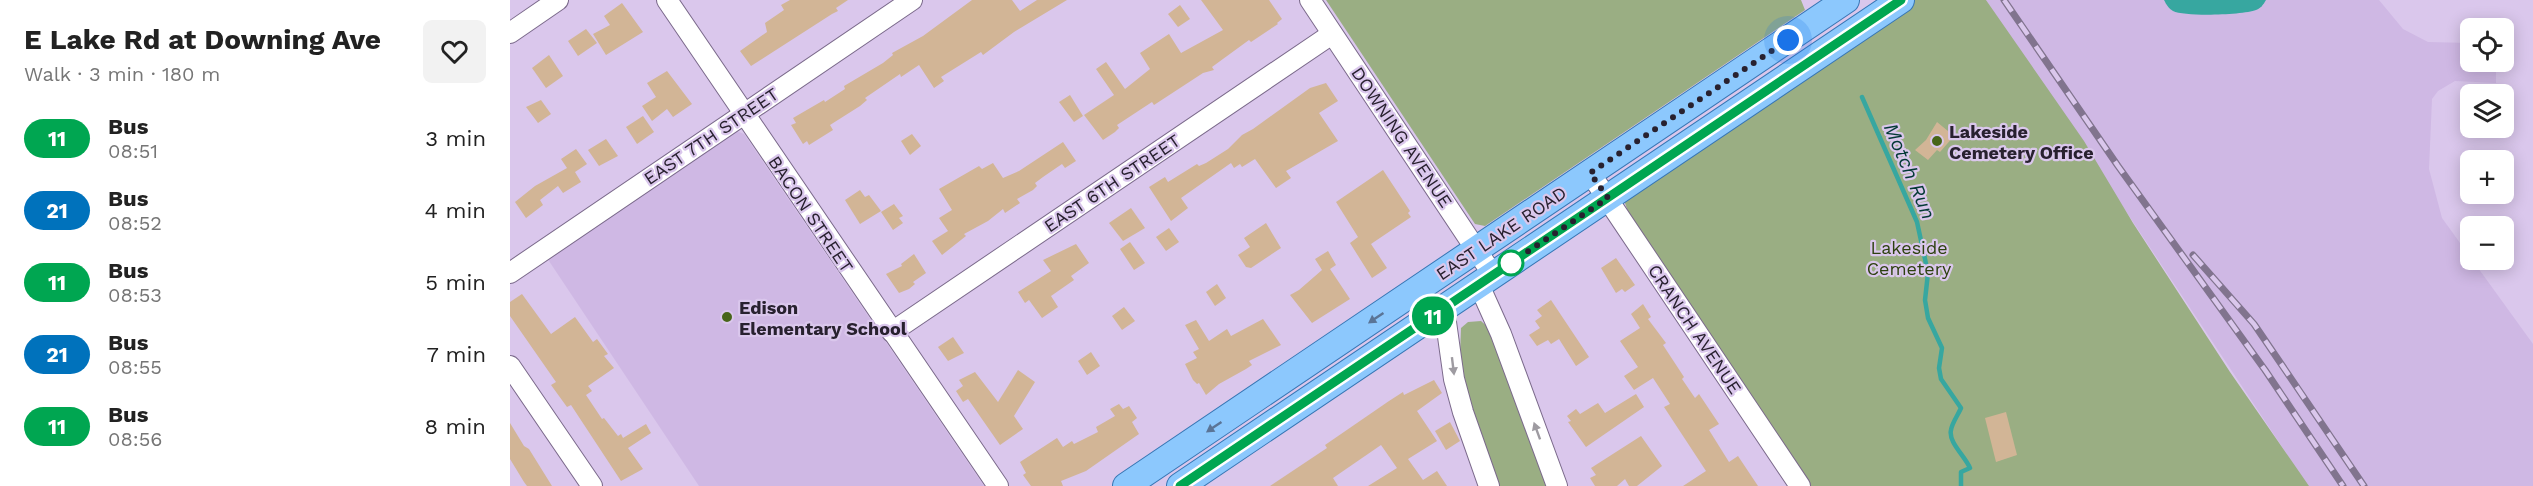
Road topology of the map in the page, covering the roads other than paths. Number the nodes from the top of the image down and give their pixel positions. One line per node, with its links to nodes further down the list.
1 (558, 0): 7 (street)
2 (667, 0): 9 (street, BACON STREET)
3 (912, 0): 9 (street, EAST 7TH STREET)
4 (1310, 0): 8 (street, DOWNING AVENUE)
5 (1846, 0): 10 (main road, EAST LAKE ROAD)
6 (1901, 0): 11 (main road, EAST LAKE ROAD)
7 (510, 33)
8 (1332, 33): 12 (street, DOWNING AVENUE); 16 (street, EAST 6TH STREET)
9 (744, 114): 13 (street, EAST 7TH STREET); 16 (street, BACON STREET)
10 (1590, 173): 11 (street, CRANCH AVENUE); 12 (main road, EAST LAKE ROAD)
11 (1608, 198): 14 (main road, EAST LAKE ROAD); 24 (street, CRANCH AVENUE)
12 (1477, 250): 14 (street, DOWNING AVENUE); 18 (main road, EAST LAKE ROAD, one-way to 18)
13 (510, 273)
14 (1486, 280): 15 (main road, EAST LAKE ROAD); 23 (street, DOWNING AVENUE, one-way to 14)
15 (1444, 308): 21 (main road, EAST LAKE ROAD); 22 (street, one-way to 22)
16 (892, 332): 20 (street, BACON STREET)
17 (510, 366): 19 (street)
18 (1139, 483)
19 (592, 486)
20 (998, 486)
21 (1180, 486)
22 (1489, 486)
23 (1557, 486)
24 (1800, 486)

